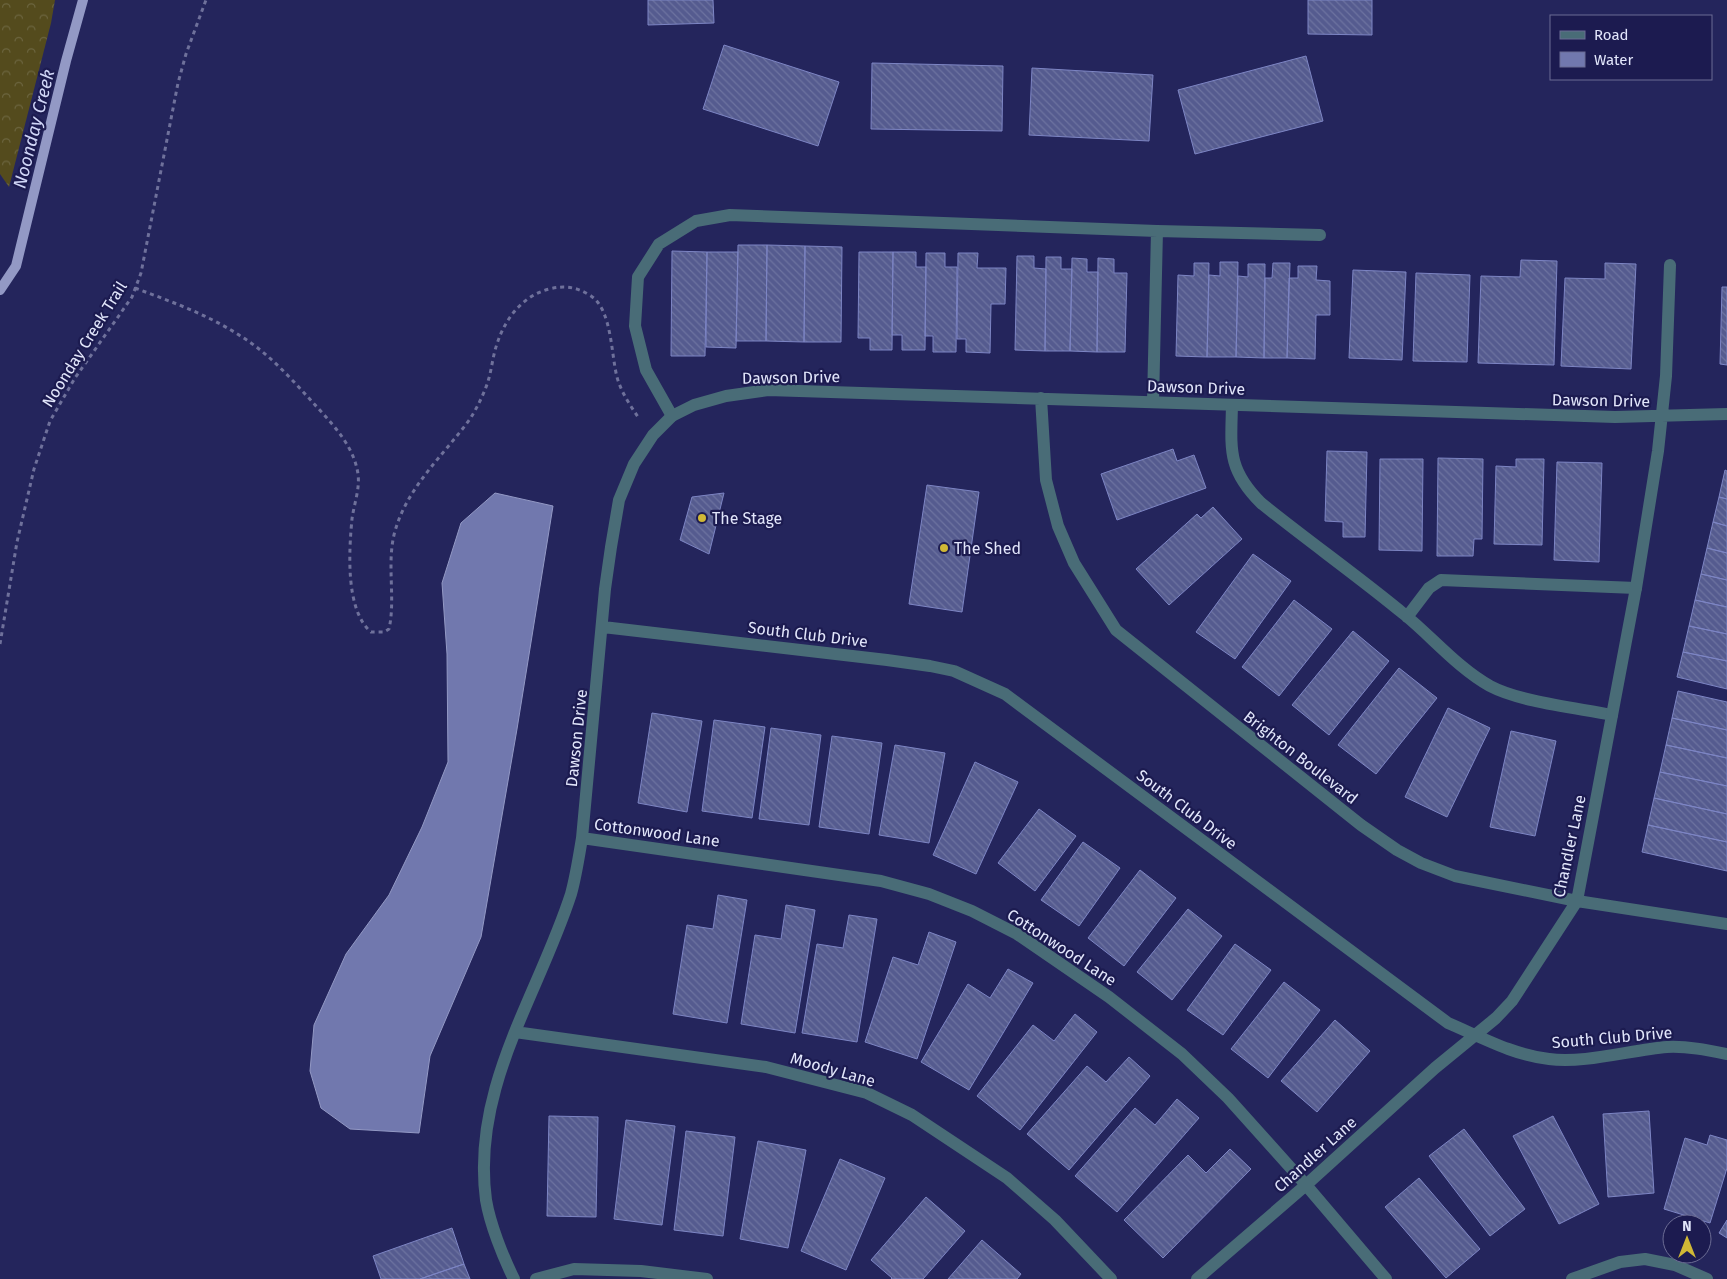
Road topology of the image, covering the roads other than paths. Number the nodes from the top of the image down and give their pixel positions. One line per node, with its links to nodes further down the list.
1 (1157, 231): 2 (street); 5 (street); 8 (street)
2 (1320, 234)
3 (1670, 265): 9 (street, Chandler Lane)
4 (1041, 398): 5 (street, Dawson Drive); 8 (street, Dawson Drive); 15 (street, Brighton Boulevard)
5 (1152, 402): 6 (street, Dawson Drive)
6 (1232, 404): 9 (street, Dawson Drive); 11 (street)
7 (1727, 414): 9 (street, Dawson Drive)
8 (672, 416): 12 (street, Dawson Drive)
9 (1661, 417): 10 (street, Chandler Lane)
10 (1636, 588): 11 (street); 13 (street, Chandler Lane)
11 (1407, 617): 13 (street)
12 (603, 627): 14 (street, Dawson Drive); 18 (street, South Club Drive)
13 (1612, 715): 15 (street, Chandler Lane)
14 (582, 838): 17 (street, Dawson Drive); 20 (street, Cottonwood Lane)
15 (1577, 902): 16 (street, Brighton Boulevard); 18 (street, Chandler Lane)
16 (1727, 924)
17 (515, 1032): 21 (street, Dawson Drive); 24 (street, Moody Lane)
18 (1476, 1035): 19 (street, South Club Drive); 20 (street, Chandler Lane)
19 (1727, 1054)
20 (1306, 1185): 25 (street, Chandler Lane); 26 (street, Cottonwood Lane)
21 (514, 1279)
22 (536, 1279): 23 (street)
23 (707, 1279)
24 (1111, 1279)
25 (1197, 1279)
26 (1386, 1279)
27 (1572, 1279): 28 (street)
28 (1707, 1279)

